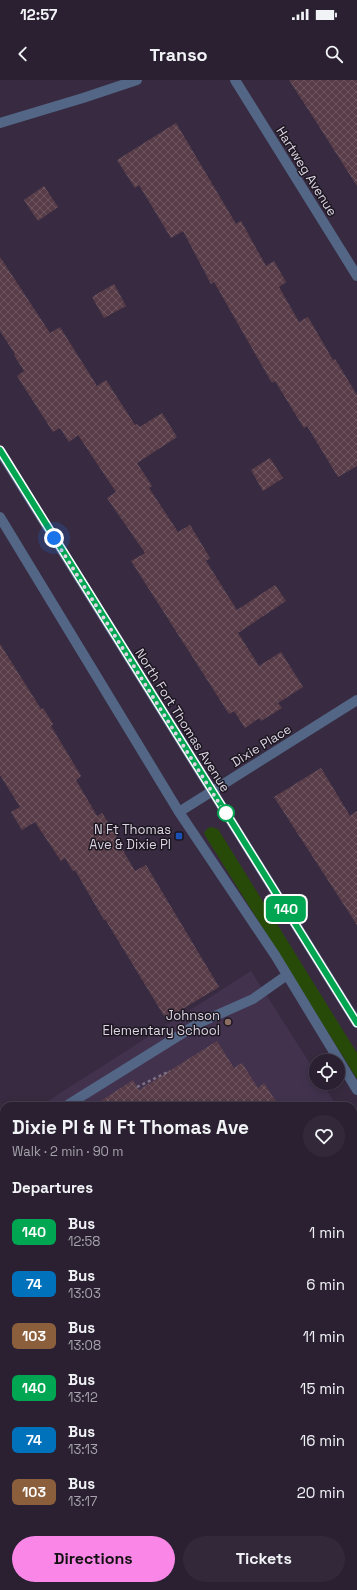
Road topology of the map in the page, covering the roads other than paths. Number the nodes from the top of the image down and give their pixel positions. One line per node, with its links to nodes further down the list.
1 (137, 80): 3 (street)
2 (235, 80): 4 (street, Hartweg Avenue)
3 (0, 123)
4 (357, 276)
5 (0, 450): 8 (street, North Fort Thomas Avenue)
6 (0, 517): 9 (street)
7 (357, 700): 8 (street, Dixie Place)
8 (212, 791): 9 (street, Dixie Place); 11 (street, North Fort Thomas Avenue)
9 (179, 812): 10 (street)
10 (287, 975): 12 (street); 13 (street)
11 (357, 1023)
12 (357, 1090)
13 (72, 1102)

